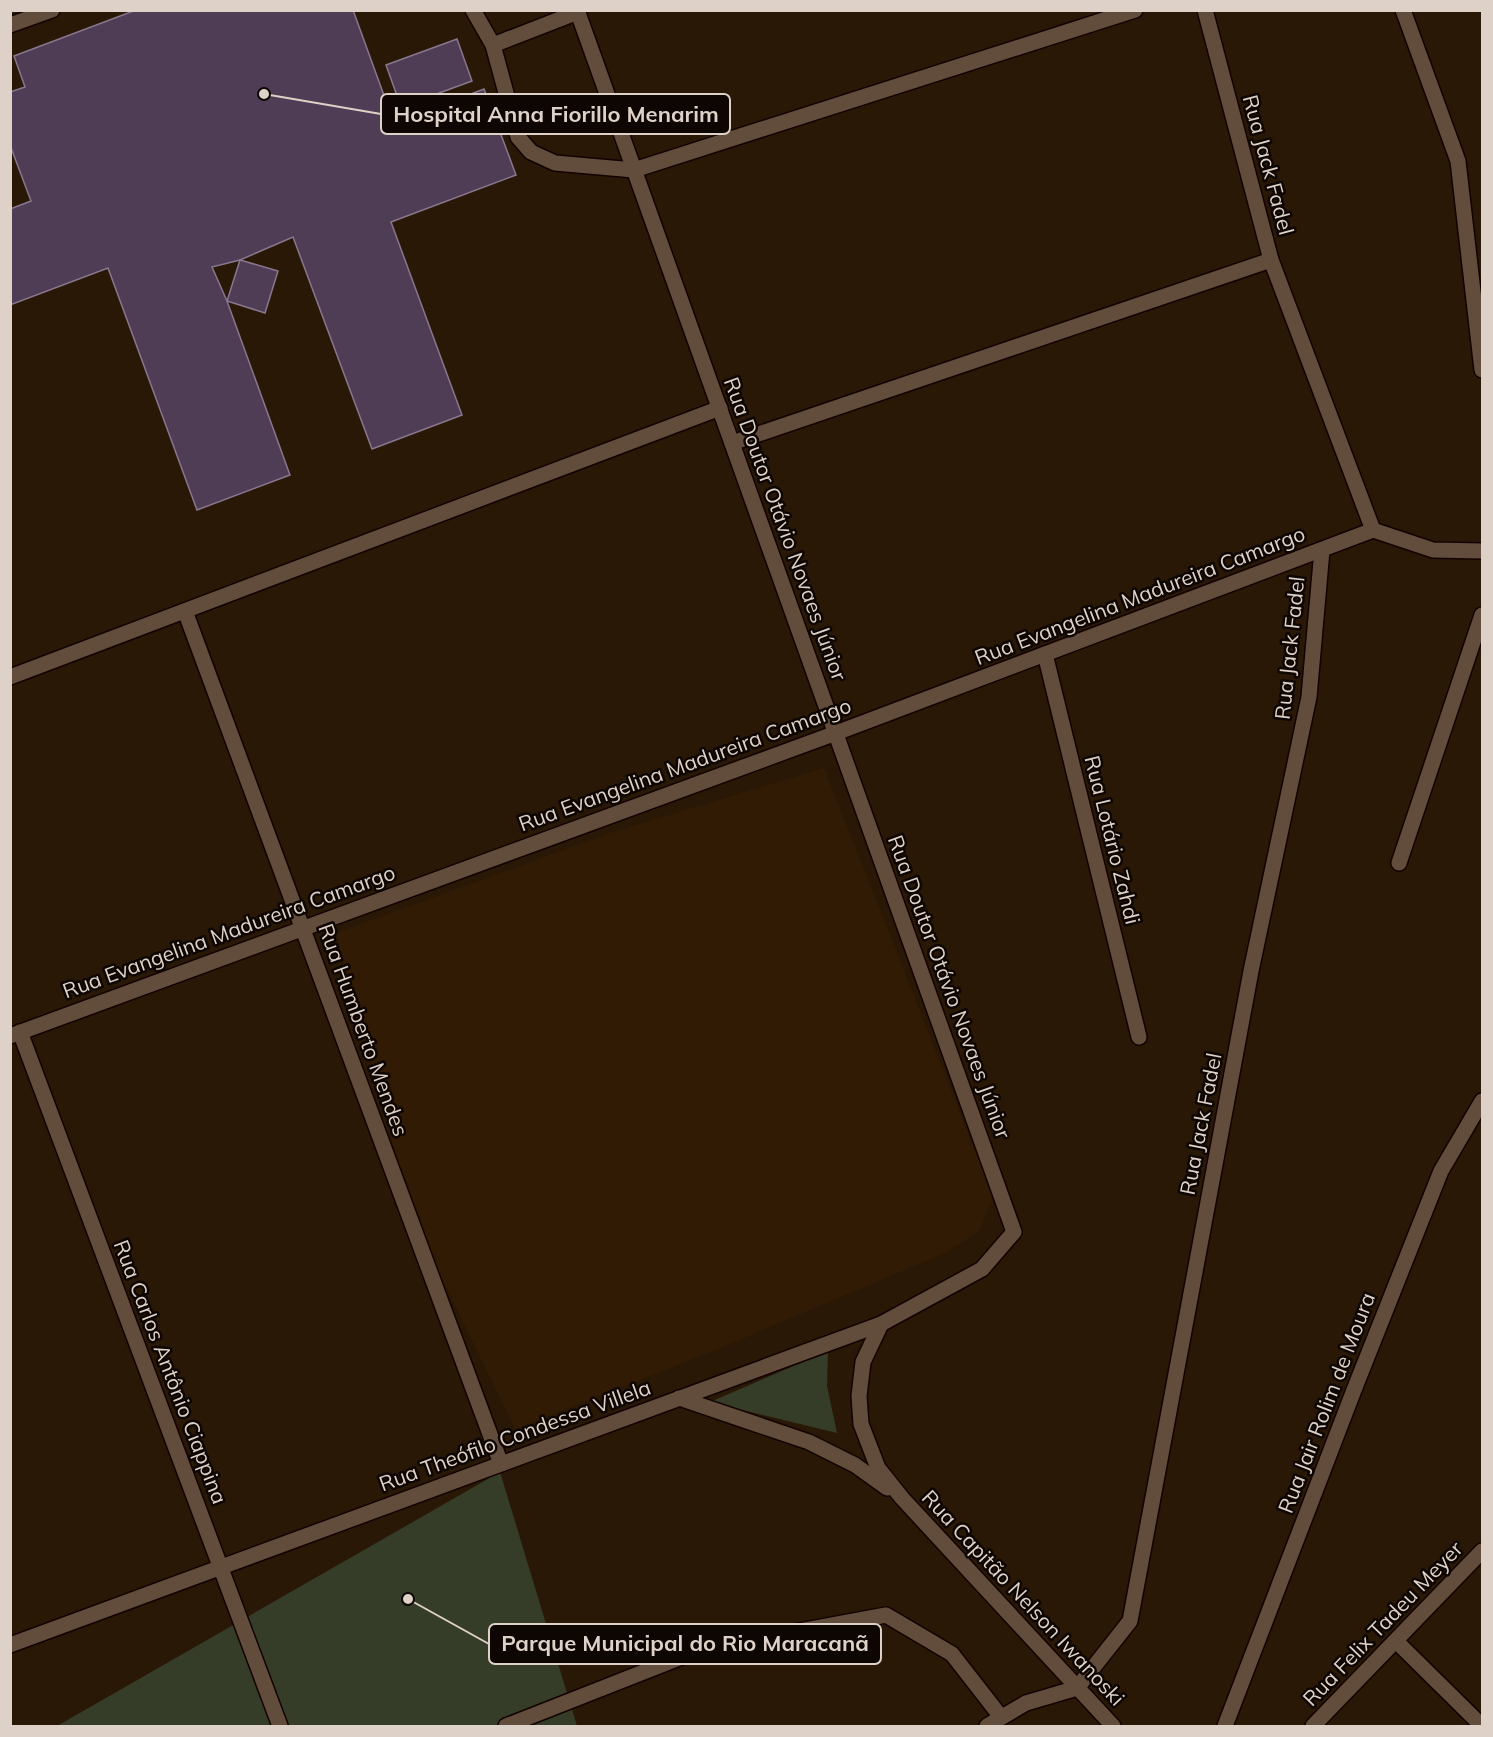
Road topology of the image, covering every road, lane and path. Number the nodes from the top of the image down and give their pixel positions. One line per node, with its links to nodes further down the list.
1 (52, 10): 7 (street)
2 (473, 10): 8 (street)
3 (1135, 10): 9 (street)
4 (1205, 10): 10 (street, Rua Jack Fadel)
5 (1403, 10): 11 (street)
6 (578, 11): 8 (street); 9 (street, Rua Doutor Otávio Novaes Júnior)
7 (10, 25)
8 (493, 45): 9 (street)
9 (634, 170): 12 (street, Rua Doutor Otávio Novaes Júnior)
10 (1271, 260): 13 (street); 14 (street, Rua Jack Fadel)
11 (1482, 370)
12 (720, 408): 13 (street, Rua Doutor Otávio Novaes Júnior); 17 (street)
13 (732, 443): 21 (street, Rua Doutor Otávio Novaes Júnior)
14 (1373, 530): 15 (street, Rua Evangelina Madureira Camargo); 16 (street)
15 (1322, 550): 19 (street, Rua Evangelina Madureira Camargo); 36 (street, Rua Jack Fadel)
16 (1482, 551)
17 (185, 611): 20 (street); 23 (street, Rua Humberto Mendes)
18 (1482, 615): 22 (street)
19 (1045, 654): 21 (street, Rua Evangelina Madureira Camargo); 25 (street, Rua Lotário Zahdi)
20 (10, 677)
21 (836, 733): 23 (street, Rua Evangelina Madureira Camargo); 27 (street, Rua Doutor Otávio Novaes Júnior)
22 (1398, 863)
23 (302, 927): 24 (street, Rua Evangelina Madureira Camargo); 30 (street, Rua Humberto Mendes)
24 (15, 1034): 33 (street, Rua Carlos Antônio Ciappina)
25 (1139, 1037)
26 (1482, 1101): 42 (street, Rua Jair Rolim de Moura)
27 (1014, 1232): 28 (street, Rua Theófilo Condessa Villela)
28 (880, 1323): 29 (street, Rua Theófilo Condessa Villela); 31 (street, Rua Capitão Nelson Iwanoski)
29 (679, 1398): 30 (street, Rua Theófilo Condessa Villela); 31 (street, Rua Capitão Nelson Iwanoski)
30 (501, 1464): 33 (street, Rua Theófilo Condessa Villela)
31 (902, 1498): 36 (street, Rua Capitão Nelson Iwanoski)
32 (1482, 1551): 34 (street, Rua Felix Tadeu Meyer)
33 (220, 1567): 35 (street, Rua Theófilo Condessa Villela); 38 (street, Rua Carlos Antônio Ciappina)
34 (1396, 1641): 43 (street, Rua Felix Tadeu Meyer); 44 (street)
35 (10, 1645)
36 (1077, 1688): 37 (street); 41 (street, Rua Capitão Nelson Iwanoski)
37 (1001, 1717): 39 (street); 40 (street)
38 (280, 1726)
39 (506, 1726)
40 (987, 1726)
41 (1113, 1726)
42 (1225, 1726)
43 (1313, 1726)
44 (1482, 1726)

